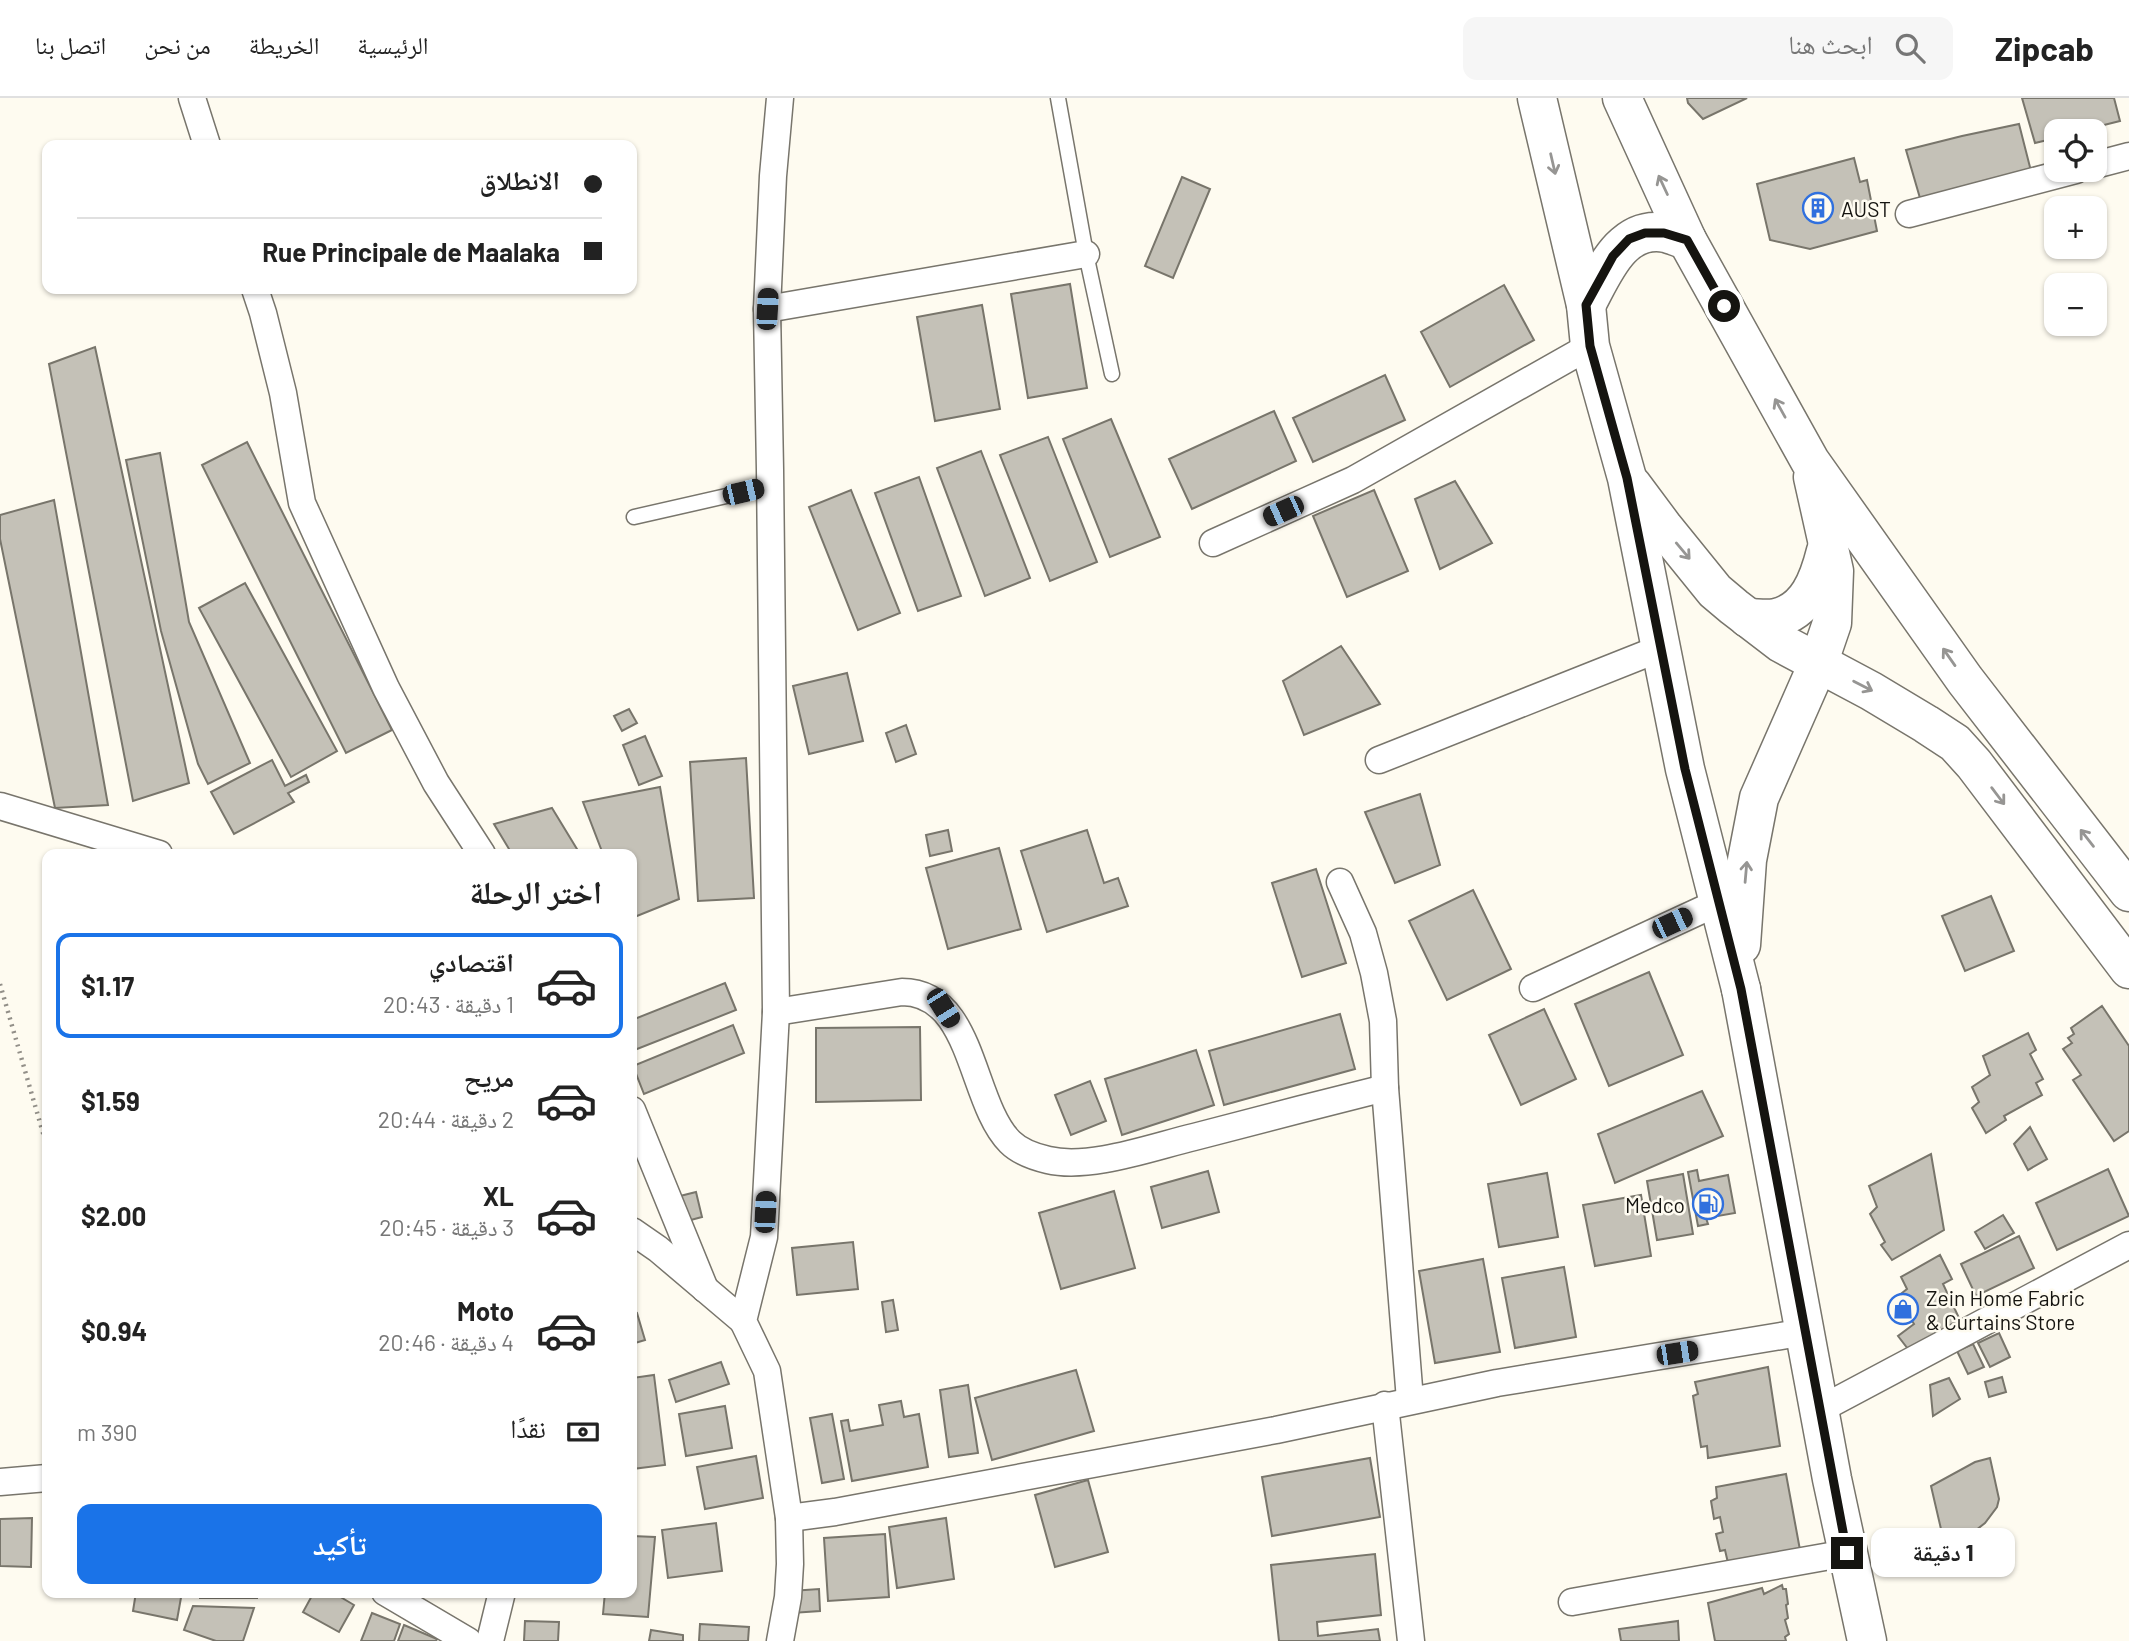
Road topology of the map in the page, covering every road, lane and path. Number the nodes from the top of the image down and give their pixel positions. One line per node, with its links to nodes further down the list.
1 (192, 98): 6 (street)
2 (780, 98): 15 (street)
3 (1058, 98): 12 (lane)
4 (1537, 98): 14 (main road, one-way to 14)
5 (1622, 98): 11 (main road, one-way to 5)
6 (205, 140)
7 (2129, 156): 8 (street)
8 (2107, 162)
9 (2044, 178): 10 (street)
10 (1909, 214)
11 (1687, 240): 14 (main road); 18 (main road, one-way to 11)
12 (1086, 254): 15 (street); 17 (lane)
13 (257, 294): 30 (street)
14 (1586, 305): 16 (main road)
15 (767, 309): 20 (street)
16 (1590, 346): 19 (main road); 22 (street)
17 (1112, 374)
18 (1810, 461): 23 (main road); 32 (main road, one-way to 18)
19 (1627, 478): 24 (main road, one-way to 24); 25 (main road)
20 (770, 486): 21 (lane); 38 (street)
21 (634, 517)
22 (1213, 543)
23 (1828, 543): 24 (main road); 26 (main road)
24 (1748, 618): 26 (main road)
25 (1661, 648): 27 (street); 33 (main road)
26 (1818, 664): 34 (main road, one-way to 34); 37 (main road, one-way to 26)
27 (1379, 760)
28 (0, 806): 29 (street)
29 (142, 849)
30 (479, 849)
31 (1340, 882): 39 (street)
32 (2129, 892)
33 (1719, 902): 36 (street); 37 (main road)
34 (2129, 970)
35 (0, 984): 41 (path)
36 (1533, 988)
37 (1741, 989): 46 (main road)
38 (776, 1012): 39 (street); 45 (street)
39 (1385, 1088): 47 (street)
40 (637, 1122): 44 (street)
41 (42, 1130)
42 (637, 1234): 44 (street)
43 (2129, 1245): 48 (street)
44 (705, 1289): 45 (street)
45 (743, 1321): 51 (street)
46 (1805, 1332): 47 (street); 48 (main road)
47 (1397, 1403): 51 (street); 59 (street)
48 (1819, 1410): 52 (main road)
49 (42, 1478): 50 (street)
50 (0, 1482)
51 (789, 1518): 58 (street)
52 (1847, 1553): 55 (street); 60 (main road)
53 (395, 1598): 56 (street)
54 (500, 1598): 57 (street)
55 (1573, 1602)
56 (468, 1641)
57 (489, 1641)
58 (780, 1641)
59 (1411, 1641)
60 (1867, 1641)

